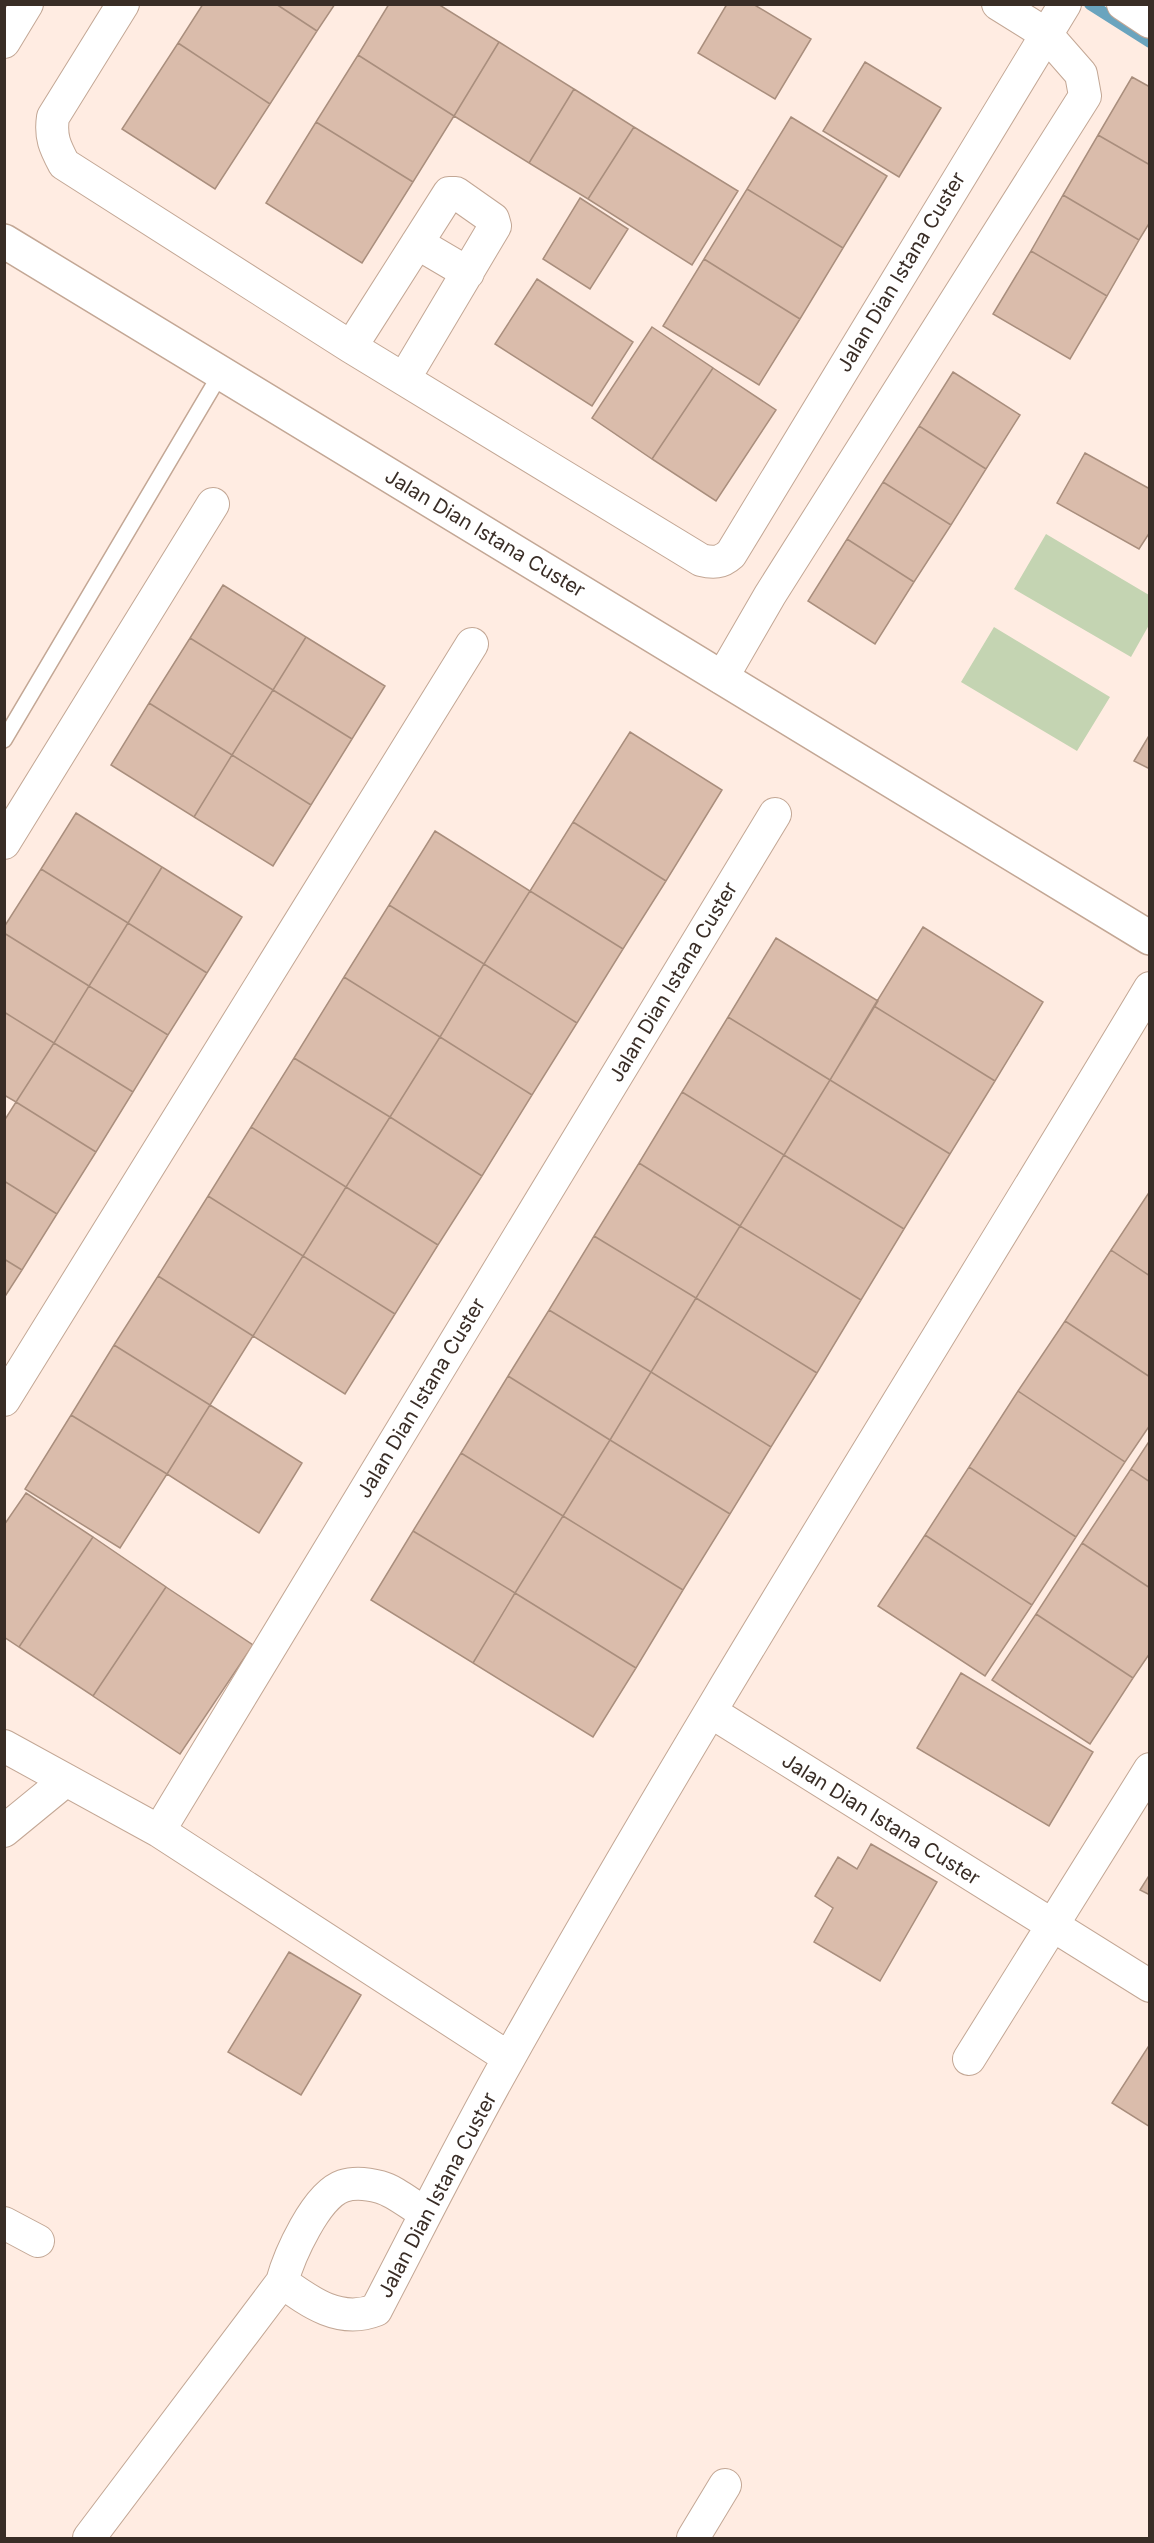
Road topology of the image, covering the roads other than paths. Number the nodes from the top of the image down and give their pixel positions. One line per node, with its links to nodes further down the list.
1 (27, 4): 7 (street)
2 (123, 4): 11 (street, Jalan Dian Istana Custer)
3 (998, 4): 6 (street)
4 (1123, 4): 5 (street)
5 (1149, 21)
6 (1053, 22): 13 (street, Jalan Dian Istana Custer); 16 (street)
7 (4, 42)
8 (4, 242): 12 (street, Jalan Dian Istana Custer)
9 (417, 243): 10 (street); 10 (street); 11 (street)
10 (468, 273): 13 (street)
11 (351, 347): 13 (street, Jalan Dian Istana Custer)
12 (221, 373): 16 (street, Jalan Dian Istana Custer); 17 (lane)
13 (404, 379)
14 (213, 504): 19 (street)
15 (472, 644): 22 (street)
16 (722, 678): 20 (street, Jalan Dian Istana Custer)
17 (4, 740)
18 (775, 814): 28 (street, Jalan Dian Istana Custer)
19 (4, 843)
20 (1149, 938)
21 (1149, 988): 23 (street, Jalan Dian Istana Custer)
22 (4, 1400)
23 (711, 1712): 29 (street, Jalan Dian Istana Custer); 31 (street, Jalan Dian Istana Custer)
24 (4, 1746): 26 (street)
25 (1149, 1769): 29 (street)
26 (65, 1781): 27 (street); 28 (street)
27 (4, 1831)
28 (159, 1832): 31 (street)
29 (1051, 1926): 30 (street, Jalan Dian Istana Custer); 32 (street)
30 (1149, 1986)
31 (509, 2058): 33 (street, Jalan Dian Istana Custer)
32 (969, 2059)
33 (425, 2214): 36 (street); 36 (street, Jalan Dian Istana Custer)
34 (4, 2223): 35 (street)
35 (38, 2241)
36 (282, 2282): 38 (street)
37 (725, 2485): 39 (street)
38 (89, 2538)
39 (693, 2538)

